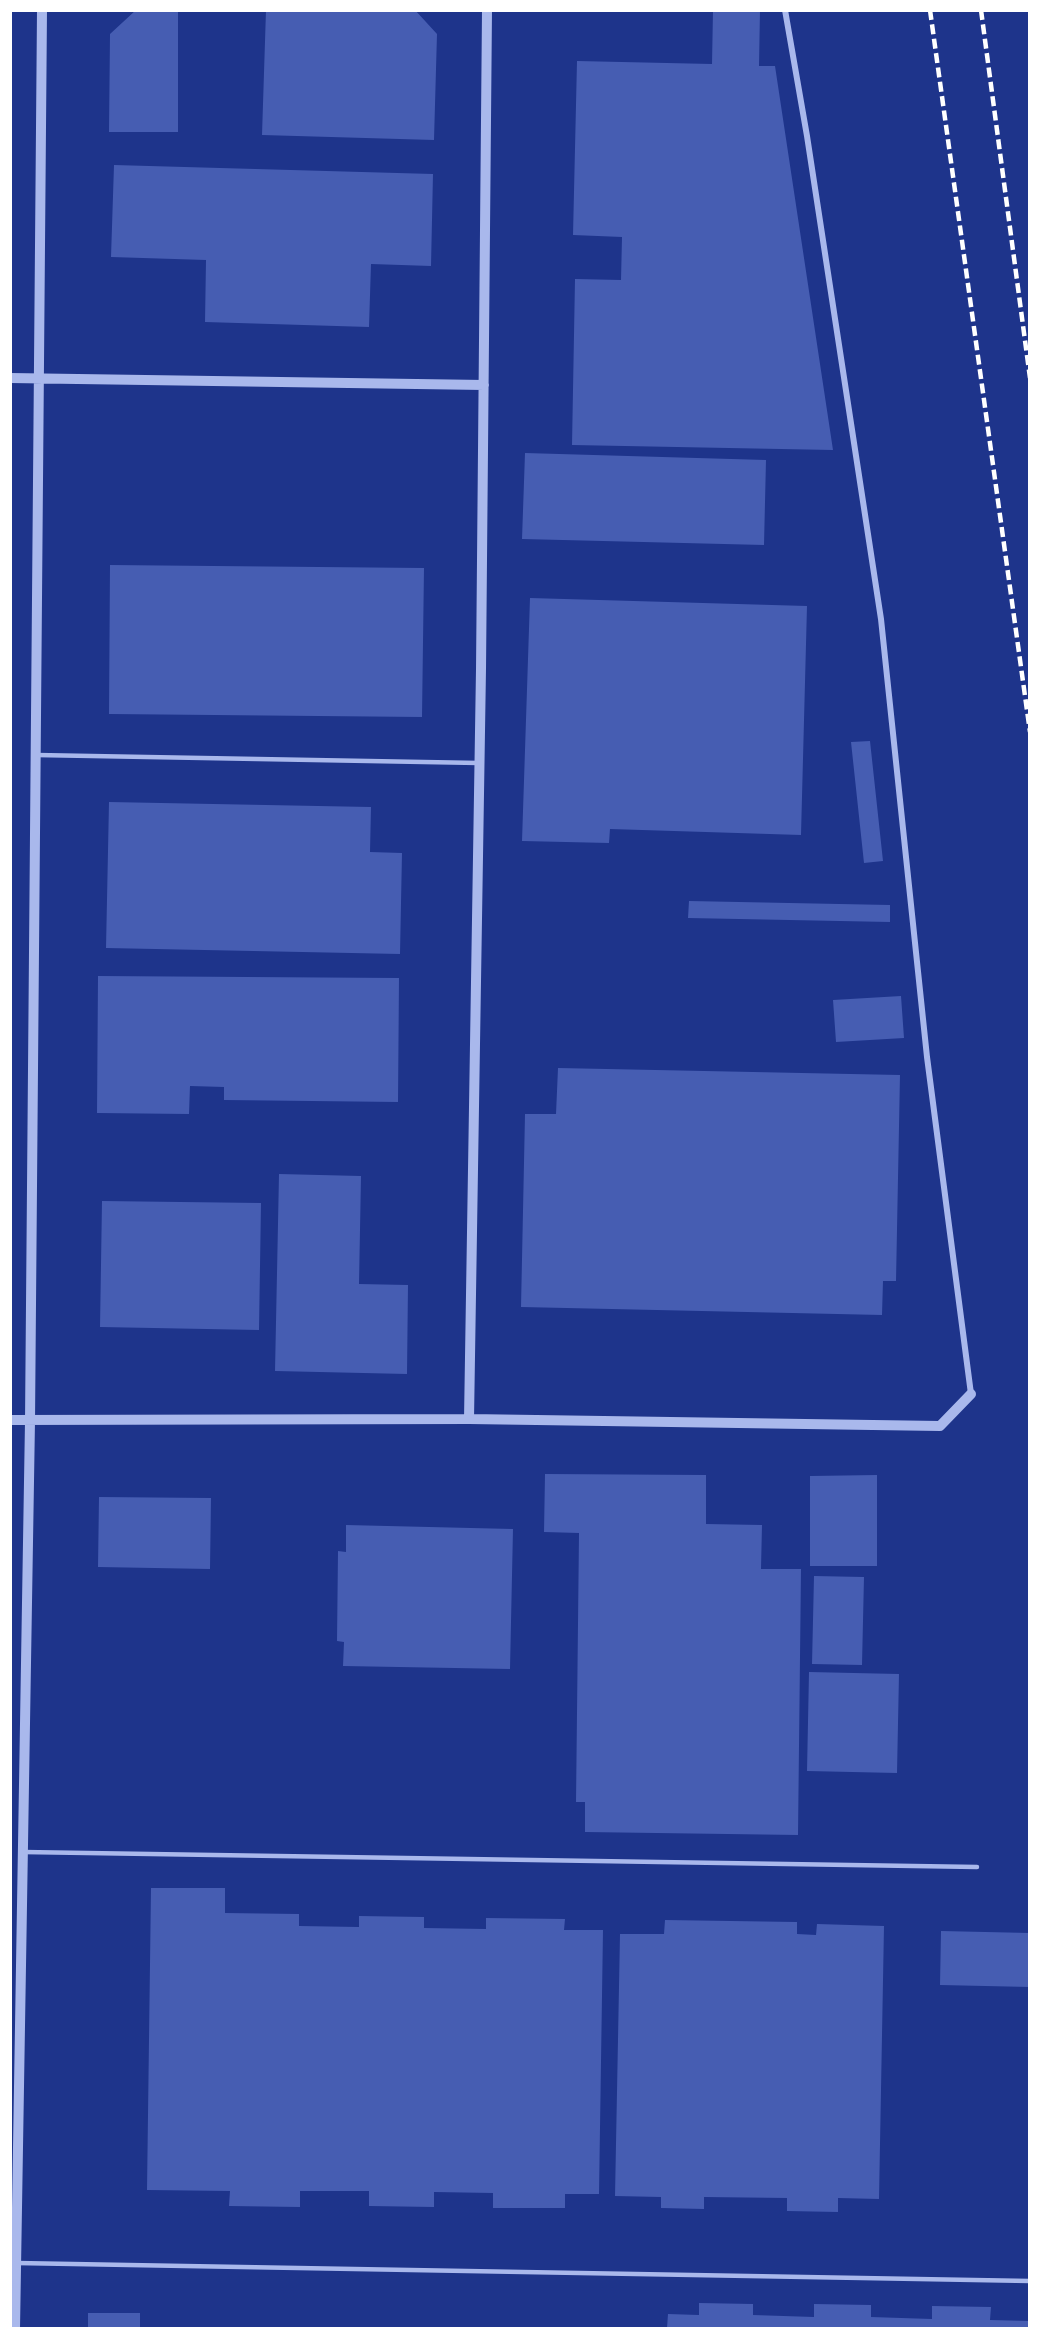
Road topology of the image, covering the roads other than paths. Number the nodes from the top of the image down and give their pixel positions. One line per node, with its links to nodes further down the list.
1 (42, 10): 5 (street)
2 (487, 10): 6 (street)
3 (785, 10): 9 (street)
4 (10, 378): 5 (street)
5 (40, 379): 6 (street); 7 (street)
6 (484, 385): 8 (street)
7 (36, 755): 8 (lane); 12 (street)
8 (479, 763): 10 (street)
9 (971, 1394): 10 (street)
10 (469, 1419): 12 (street)
11 (10, 1420): 12 (street)
12 (30, 1421): 13 (street)
13 (23, 1852): 14 (lane); 15 (street)
14 (977, 1867)
15 (16, 2263): 16 (lane); 17 (street)
16 (1029, 2280)
17 (15, 2328)

